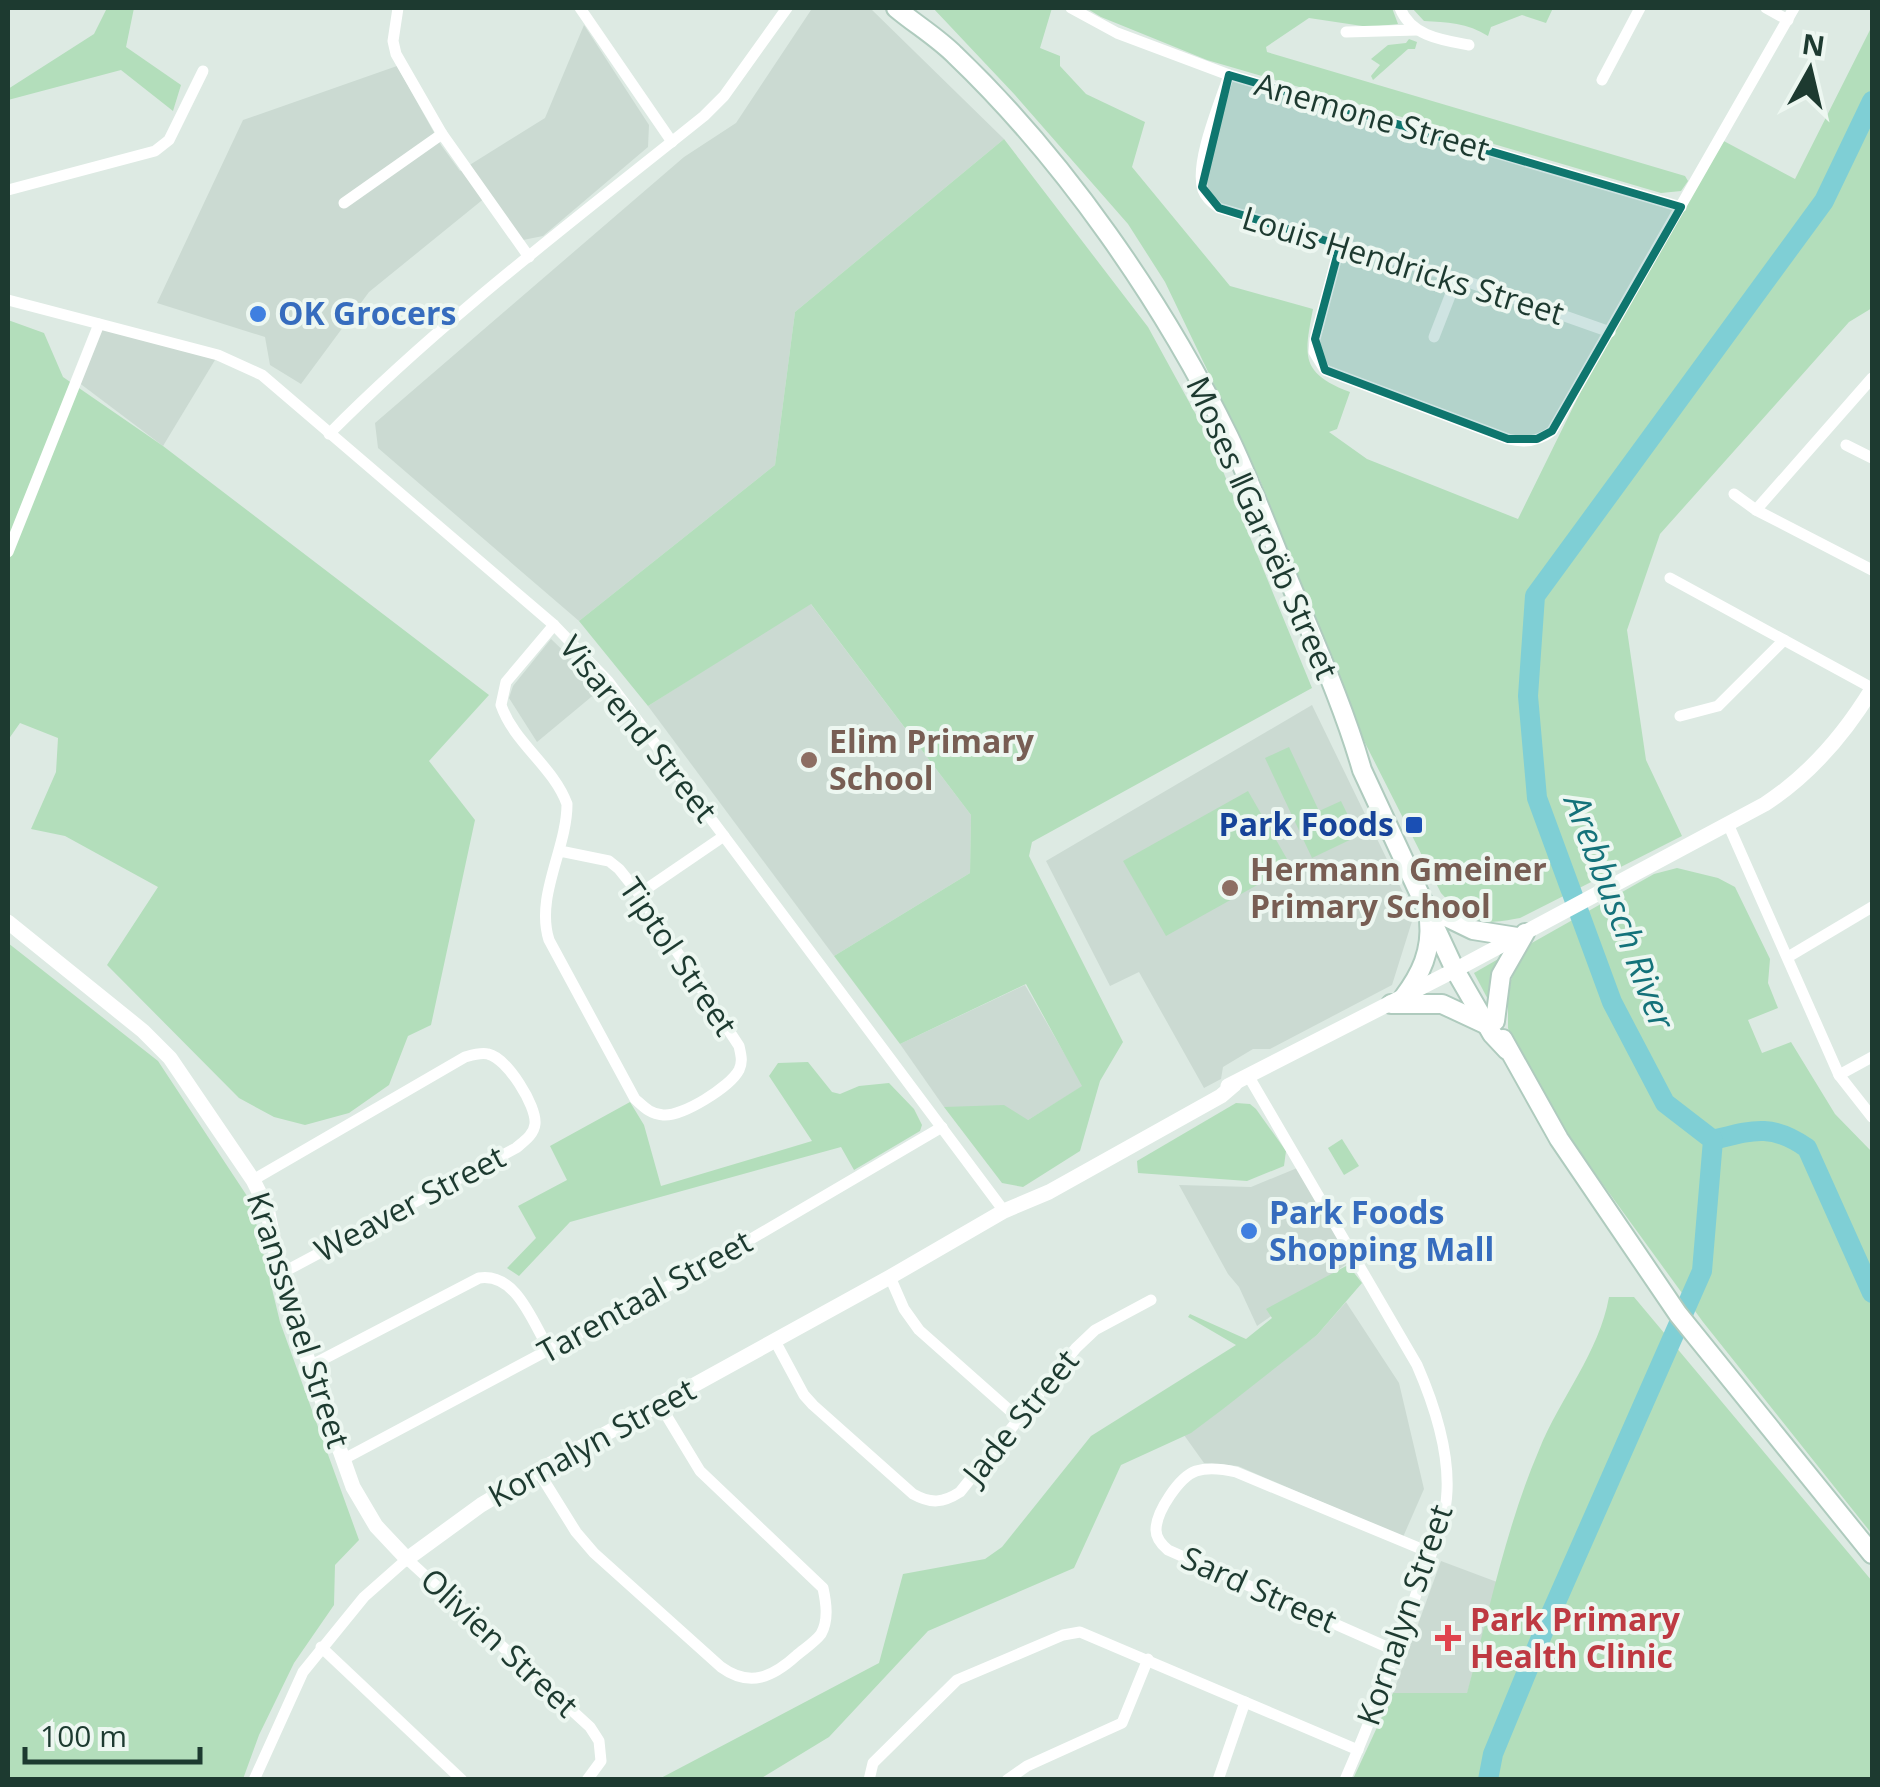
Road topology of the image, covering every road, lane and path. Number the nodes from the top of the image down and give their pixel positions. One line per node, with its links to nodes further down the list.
1 (398, 8): 18 (street)
2 (580, 8): 19 (street)
3 (788, 8): 19 (street)
4 (896, 8): 13 (main road, Moses ǁGaroëb Street)
5 (1071, 8): 16 (street, Anemone Street)
6 (1400, 8): 11 (street)
7 (1640, 8): 17 (street)
8 (1766, 8): 10 (street)
9 (915, 10): 13 (main road, Moses ǁGaroëb Street)
10 (1791, 14): 22 (street)
11 (1417, 30): 12 (street); 14 (street)
12 (1346, 32)
13 (939, 40): 48 (main road, Moses ǁGaroëb Street)
14 (1470, 45)
15 (203, 71): 20 (street)
16 (1229, 75): 22 (street, Anemone Street); 23 (street, Louis Hendricks Street)
17 (1602, 80)
18 (442, 134): 21 (street); 24 (street)
19 (672, 142): 24 (street)
20 (8, 190)
21 (344, 203)
22 (1681, 207): 28 (street)
23 (1340, 245): 25 (street, Louis Hendricks Street); 28 (street)
24 (529, 257): 31 (street)
25 (1457, 278): 28 (street, Louis Hendricks Street); 29 (street)
26 (8, 300): 27 (street, Visarend Street)
27 (99, 324): 31 (street, Visarend Street); 36 (street)
28 (1610, 332)
29 (1434, 337)
30 (1872, 378): 35 (street)
31 (329, 434): 39 (street, Visarend Street)
32 (1846, 445): 33 (street)
33 (1872, 458)
34 (1734, 494): 35 (street)
35 (1756, 510): 37 (street)
36 (8, 552)
37 (1872, 570)
38 (1670, 578): 40 (street)
39 (554, 625): 44 (street, Visarend Street); 45 (street, Tiptol Street)
40 (1784, 640): 41 (street); 42 (street)
41 (1872, 688): 43 (street, Kornalyn Street)
42 (1680, 716)
43 (1728, 824): 50 (street, Kornalyn Street); 51 (street)
44 (724, 836): 46 (street); 59 (street, Visarend Street)
45 (560, 850): 46 (street, Tiptol Street); 46 (street, Tiptol Street)
46 (639, 894)
47 (1872, 907): 51 (street)
48 (1435, 914): 50 (main road); 52 (main road, Moses ǁGaroëb Street); 53 (main road)
49 (8, 922): 60 (street, Kransswael Street)
50 (1521, 935): 52 (street, Kornalyn Street); 54 (main road)
51 (1788, 956): 56 (street)
52 (1459, 968): 53 (street, Kornalyn Street); 54 (main road, Moses ǁGaroëb Street)
53 (1397, 1001): 54 (main road); 57 (street, Kornalyn Street)
54 (1490, 1023): 73 (main road, Moses ǁGaroëb Street)
55 (1872, 1057): 56 (street)
56 (1839, 1075): 58 (street)
57 (1242, 1081): 61 (street, Kornalyn Street); 72 (street, Kornalyn Street)
58 (1872, 1116)
59 (942, 1127): 61 (street, Visarend Street); 66 (street, Tarentaal Street)
60 (253, 1180): 62 (street, Kransswael Street); 62 (street, Weaver Street)
61 (1004, 1211): 63 (street, Kornalyn Street)
62 (280, 1274): 67 (street, Kransswael Street)
63 (890, 1278): 65 (street, Kornalyn Street); 69 (street)
64 (1150, 1300): 69 (street, Jade Street)
65 (775, 1341): 68 (street, Kornalyn Street); 69 (street, Jade Street)
66 (550, 1351): 67 (street); 70 (street, Tarentaal Street)
67 (310, 1366): 70 (street, Kransswael Street)
68 (660, 1405): 71 (street, Kornalyn Street); 71 (street)
69 (1017, 1417)
70 (344, 1459): 74 (street, Kransswael Street)
71 (538, 1471): 74 (street, Kornalyn Street)
72 (1431, 1554): 76 (street, Kornalyn Street); 76 (street, Sard Street)
73 (1872, 1554)
74 (407, 1558): 75 (street, Kornalyn Street); 82 (street, Olivien Street)
75 (321, 1647): 80 (street, Kornalyn Street); 81 (street)
76 (1396, 1651): 79 (street, Kornalyn Street)
77 (1148, 1659): 78 (street); 83 (street); 84 (street)
78 (1245, 1702): 79 (street); 85 (street)
79 (1358, 1750): 86 (street, Kornalyn Street)
80 (254, 1780)
81 (462, 1780)
82 (586, 1780)
83 (869, 1780)
84 (1008, 1780)
85 (1218, 1780)
86 (1345, 1780)

